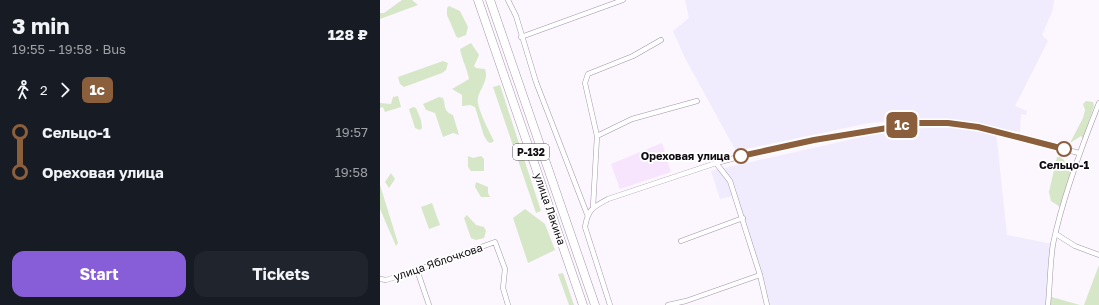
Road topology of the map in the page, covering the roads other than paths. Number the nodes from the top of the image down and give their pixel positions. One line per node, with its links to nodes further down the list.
1 (478, 0): 23 (highway, улица Лакина / Р-132)
2 (490, 0): 24 (highway, улица Лакина / Р-132)
3 (508, 0): 5 (street)
4 (623, 0): 5 (street)
5 (521, 37): 13 (street)
6 (661, 40): 9 (street)
7 (697, 101): 9 (street)
8 (1099, 102): 10 (street)
9 (597, 136): 12 (street)
10 (1079, 153): 11 (street); 15 (street)
11 (716, 162): 12 (street); 14 (street)
12 (593, 207): 13 (street)
13 (587, 214): 25 (street)
14 (743, 218): 16 (street); 19 (street)
15 (1056, 234): 17 (street); 28 (street)
16 (681, 241)
17 (1099, 255)
18 (418, 270): 20 (street, улица Яблочкова); 21 (street); 22 (street, улица Яблочкова)
19 (760, 275): 26 (street); 27 (street)
20 (380, 280)
21 (429, 305)
22 (508, 305)
23 (583, 305)
24 (595, 305)
25 (610, 305)
26 (668, 305)
27 (768, 305)
28 (1048, 305)

